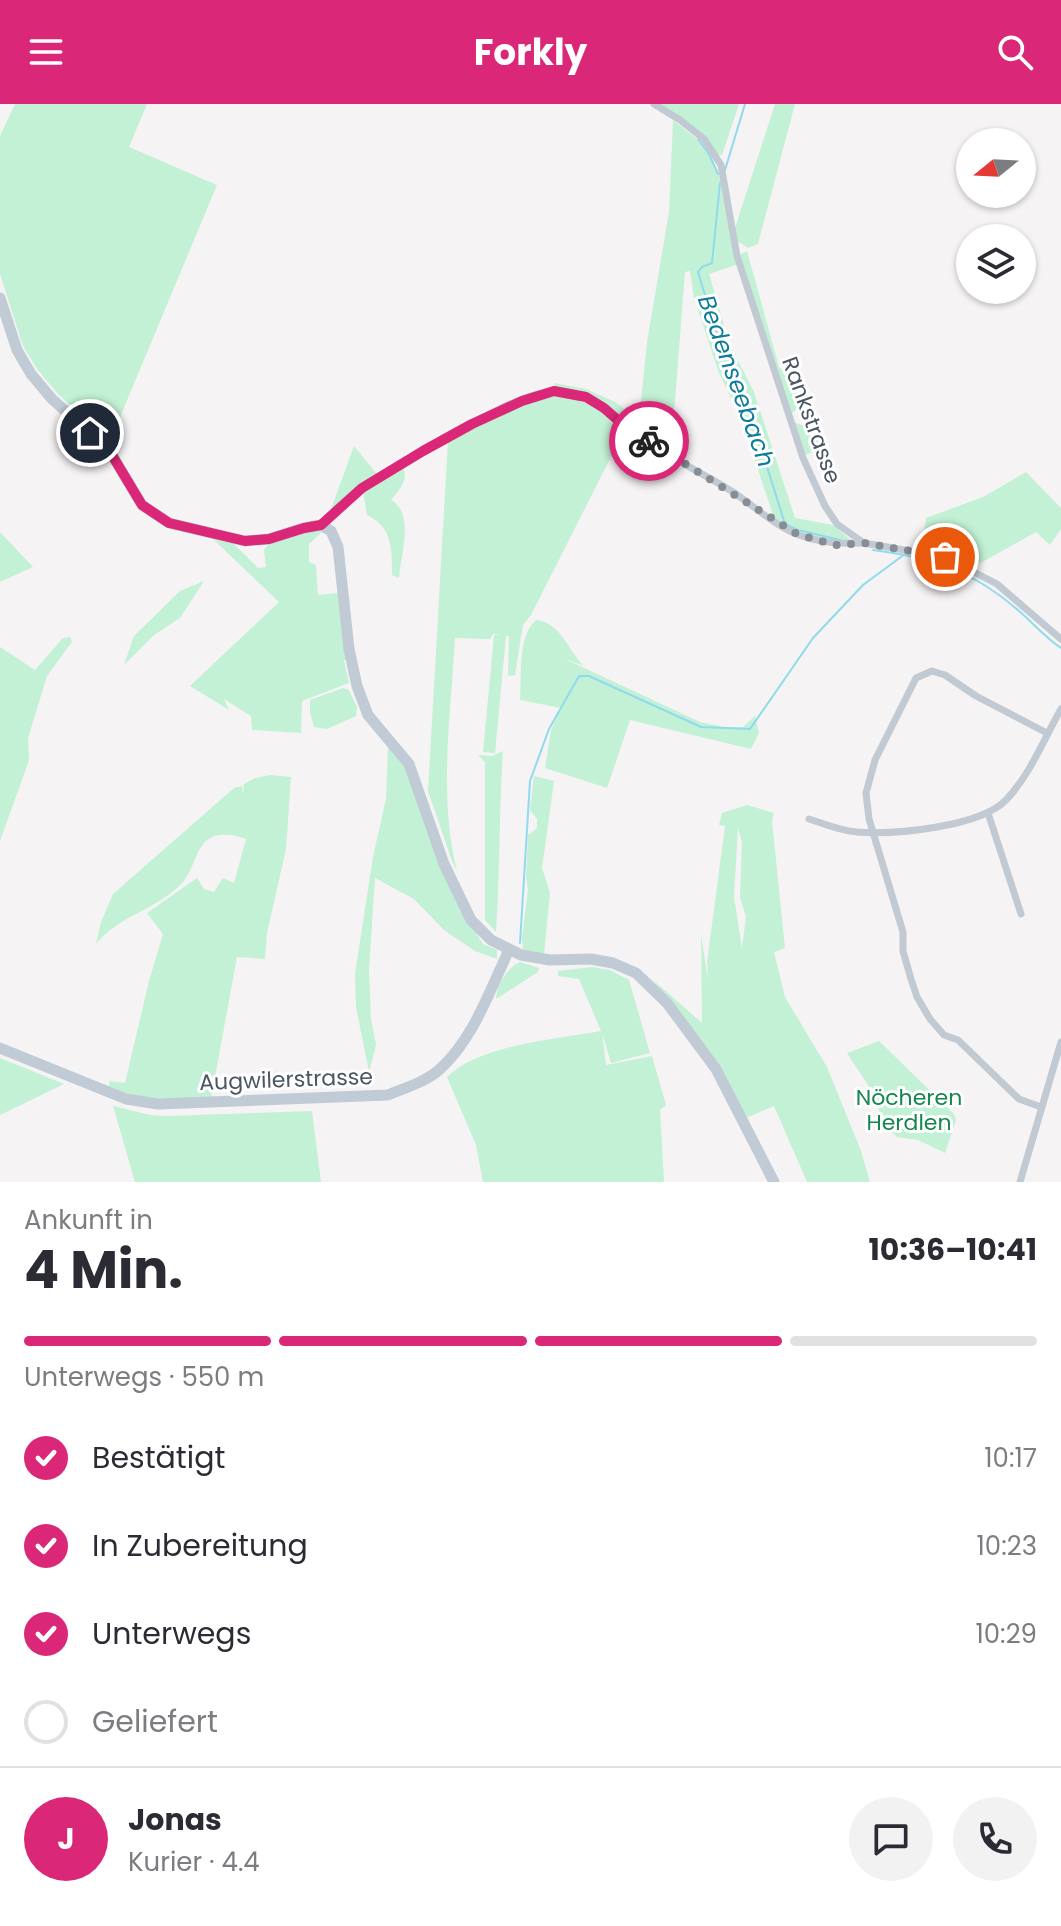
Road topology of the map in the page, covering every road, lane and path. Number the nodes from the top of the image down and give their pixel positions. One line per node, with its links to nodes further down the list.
1 (654, 104): 4 (street, Rankstrasse)
2 (0, 298): 3 (street)
3 (321, 525): 4 (street); 12 (street)
4 (864, 543): 5 (street, Rankstrasse)
5 (1061, 639)
6 (1061, 709): 7 (street)
7 (1047, 733): 8 (street); 10 (street)
8 (988, 813): 10 (street); 11 (street)
9 (809, 819): 10 (street)
10 (873, 833): 15 (street)
11 (1021, 914)
12 (509, 950): 14 (street, Augwilerstrasse); 16 (street)
13 (1061, 1042): 15 (street)
14 (0, 1048)
15 (1041, 1107): 17 (street)
16 (774, 1182)
17 (1020, 1182)

